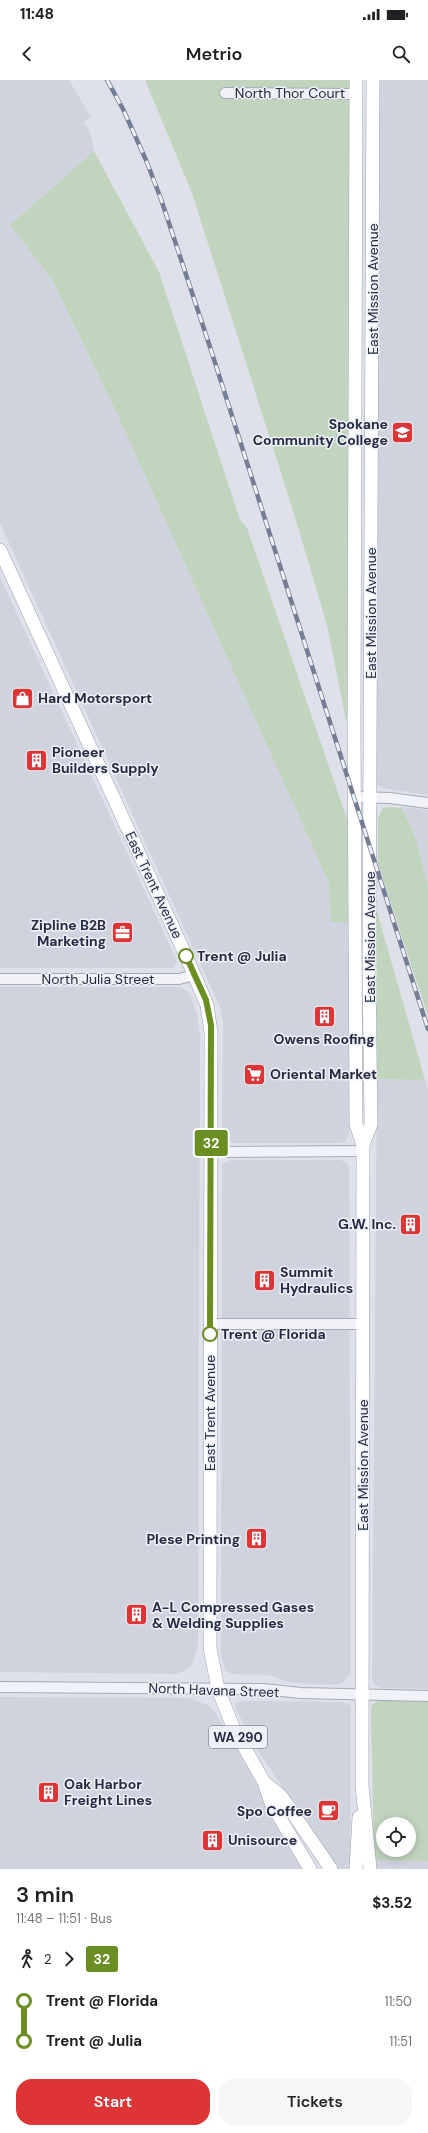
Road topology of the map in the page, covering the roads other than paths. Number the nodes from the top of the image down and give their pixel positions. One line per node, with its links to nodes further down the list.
1 (356, 80): 4 (main road, East Mission Avenue)
2 (373, 80): 7 (main road, East Mission Avenue)
3 (225, 93): 4 (street, North Thor Court)
4 (356, 94): 6 (main road, East Mission Avenue)
5 (0, 550): 9 (main road, East Trent Avenue / WA 290)
6 (354, 797): 7 (street); 11 (main road, East Mission Avenue)
7 (371, 797): 8 (street); 11 (main road, East Mission Avenue)
8 (428, 803)
9 (195, 975): 10 (street, North Julia Street); 12 (main road, East Trent Avenue / WA 290)
10 (0, 979)
11 (363, 1148): 12 (street); 14 (main road, East Mission Avenue)
12 (211, 1152): 13 (main road, East Trent Avenue / WA 290)
13 (210, 1324): 14 (street); 16 (main road, East Trent Avenue / WA 290)
14 (363, 1324): 17 (main road, East Mission Avenue)
15 (0, 1687): 16 (street, North Havana Street)
16 (218, 1689): 17 (street, North Havana Street); 19 (main road, East Trent Avenue / WA 290)
17 (362, 1695): 18 (street, North Havana Street); 20 (main road, East Mission Avenue)
18 (428, 1696)
19 (264, 1782): 21 (main road, East Trent Avenue / WA 290); 22 (main road, East Trent Avenue / WA 290)
20 (362, 1785): 23 (main road, East Mission Avenue); 24 (main road, East Mission Avenue)
21 (310, 1869)
22 (331, 1869)
23 (356, 1869)
24 (370, 1869)

